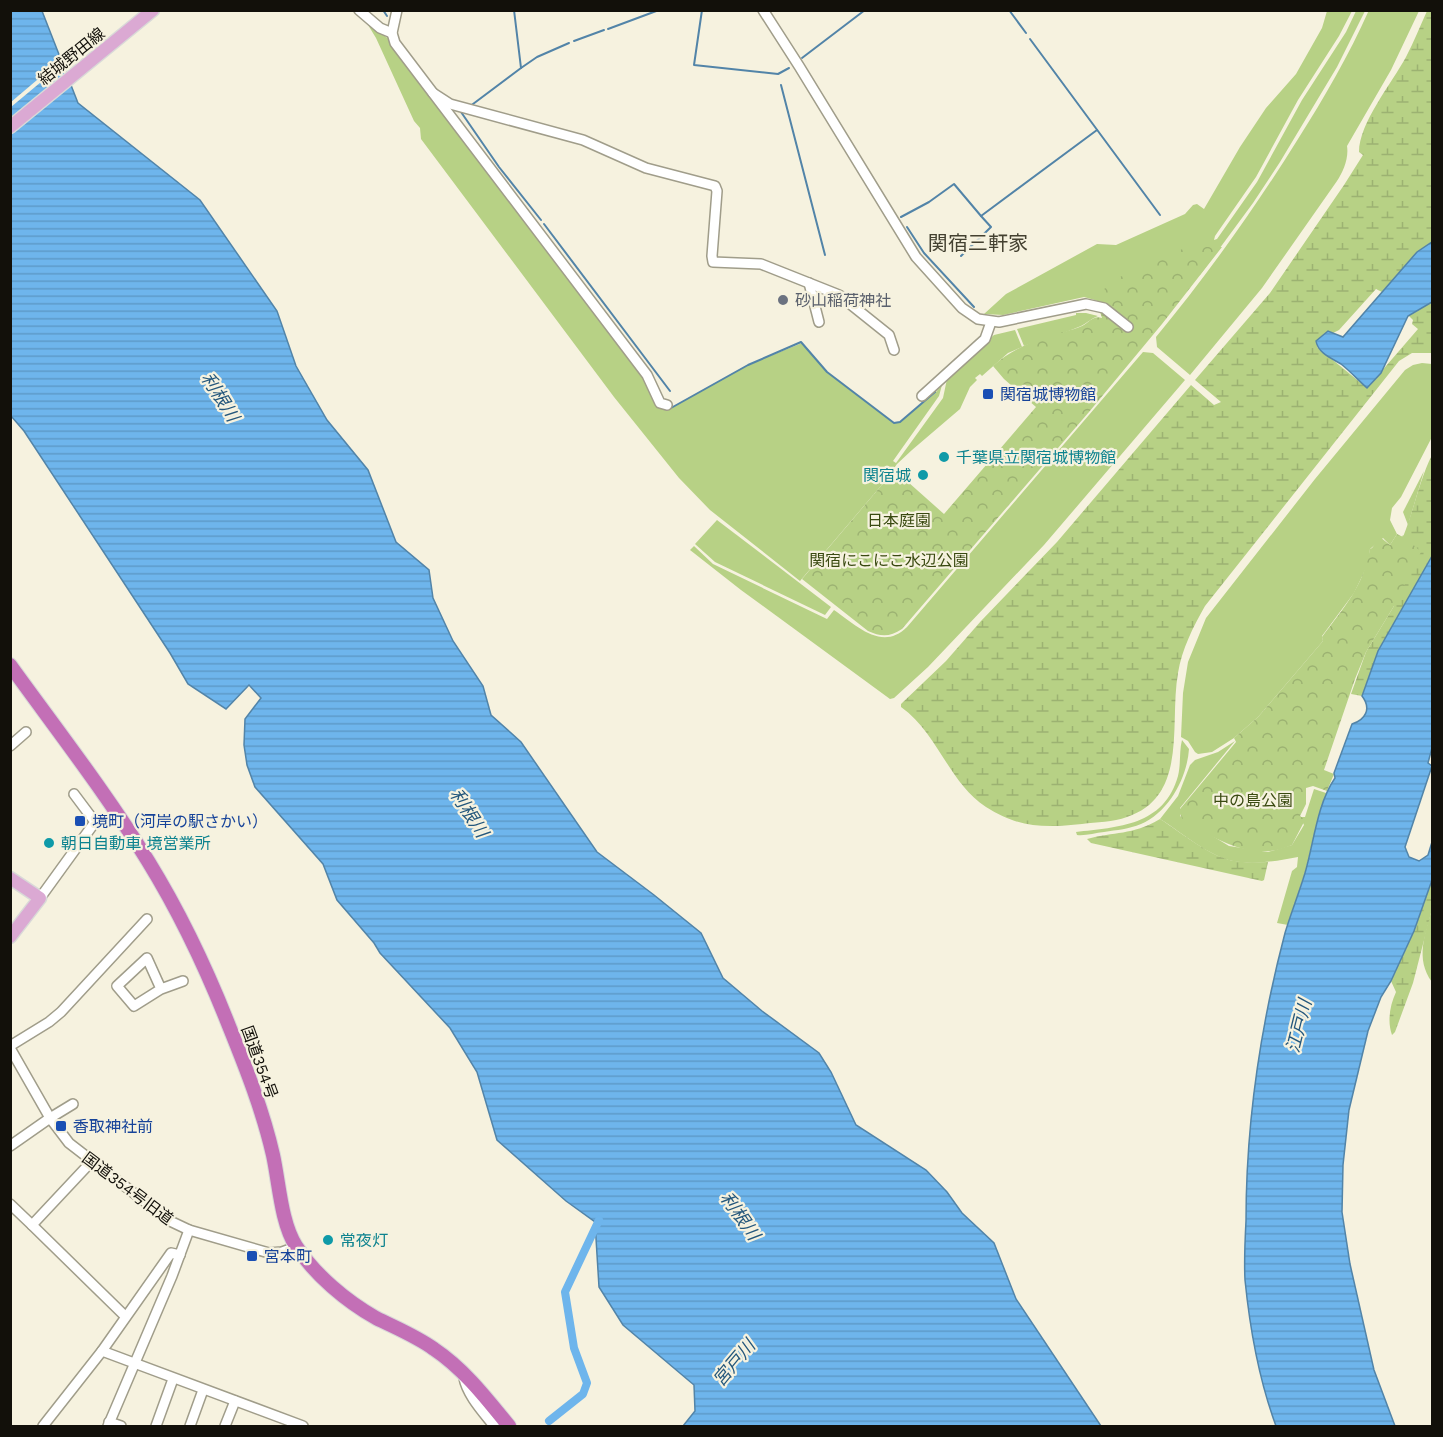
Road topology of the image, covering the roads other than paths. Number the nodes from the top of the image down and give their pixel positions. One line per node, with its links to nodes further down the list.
1 (153, 10): 7 (main road, 結城野田線)
2 (359, 10): 5 (street)
3 (397, 10): 5 (street)
4 (763, 10): 10 (street)
5 (392, 33): 6 (street)
6 (433, 93): 8 (street); 14 (street)
7 (10, 128)
8 (809, 283): 9 (street); 12 (street)
9 (819, 322)
10 (991, 322): 11 (street); 13 (street)
11 (1128, 327)
12 (894, 350)
13 (922, 396)
14 (667, 405)
15 (10, 664): 33 (highway, 国道354号)
16 (26, 732): 17 (street)
17 (10, 746)
18 (74, 794): 20 (street)
19 (10, 878): 20 (main road)
20 (40, 897): 22 (main road)
21 (147, 919): 25 (street)
22 (10, 937)
23 (183, 981): 24 (street)
24 (161, 989): 24 (street)
25 (10, 1047): 27 (street, 国道354号旧道)
26 (73, 1104): 27 (street)
27 (50, 1118): 28 (street); 29 (street, 国道354号旧道)
28 (10, 1146)
29 (92, 1161): 31 (street); 32 (street, 国道354号旧道)
30 (10, 1204): 31 (street)
31 (32, 1225): 35 (street)
32 (189, 1230): 33 (street, 国道354号旧道); 34 (street)
33 (297, 1247): 38 (highway, 国道354号)
34 (180, 1255): 35 (street); 37 (street)
35 (125, 1316): 36 (street)
36 (102, 1351): 37 (street); 44 (street)
37 (134, 1365): 39 (street); 42 (street)
38 (464, 1373): 50 (street); 51 (highway, 国道354号)
39 (173, 1379): 40 (street); 46 (street)
40 (203, 1390): 41 (street); 47 (street)
41 (235, 1401): 43 (street); 48 (street)
42 (108, 1424): 45 (street)
43 (290, 1424): 49 (street)
44 (43, 1426)
45 (121, 1426)
46 (156, 1426)
47 (190, 1426)
48 (225, 1426)
49 (303, 1426)
50 (494, 1426)
51 (509, 1426)

